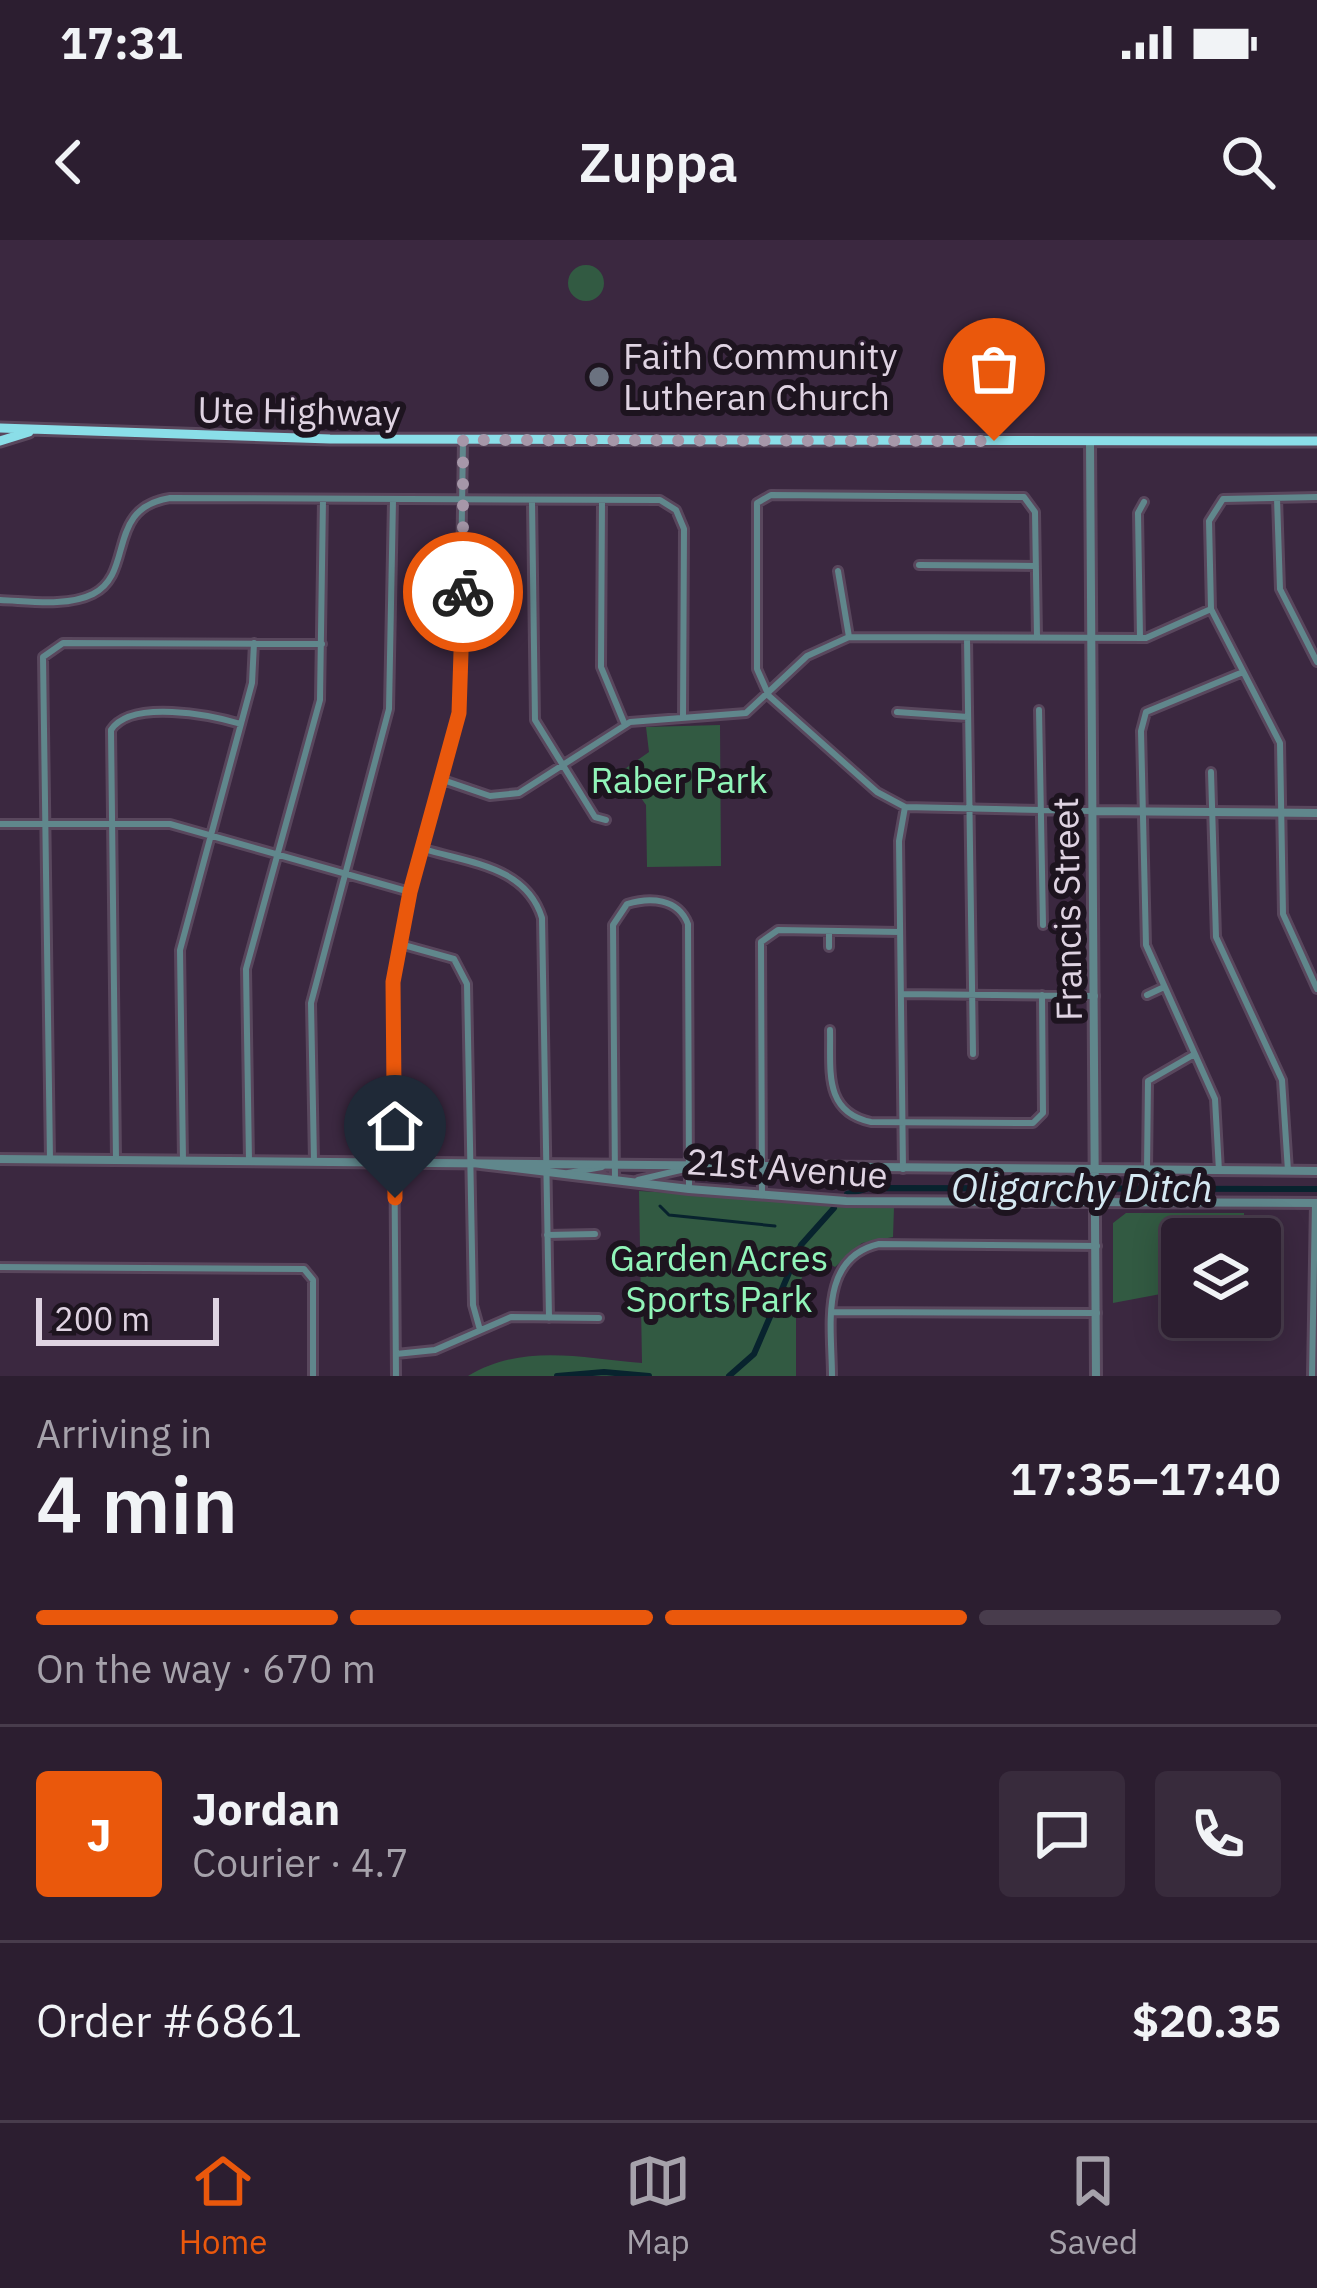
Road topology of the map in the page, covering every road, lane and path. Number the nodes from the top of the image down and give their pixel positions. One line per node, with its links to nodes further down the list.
1 (0, 428): 2 (main road, Ute Highway)
2 (44, 428): 3 (main road, Ute Highway); 4 (main road)
3 (463, 440): 5 (main road, Ute Highway); 10 (street)
4 (0, 441)
5 (1090, 441): 6 (main road, Ute Highway); 23 (street, Francis Street)
6 (1317, 441)
7 (1317, 497): 8 (street)
8 (1277, 498): 19 (street); 27 (street)
9 (323, 499): 11 (street); 18 (street); 26 (street)
10 (464, 499): 11 (street); 12 (street); 38 (street)
11 (393, 500): 54 (street)
12 (532, 501): 13 (street); 36 (street)
13 (602, 501): 33 (street); 35 (street)
14 (1144, 502): 24 (street)
15 (919, 565): 16 (street)
16 (1036, 566): 22 (street); 29 (street)
17 (838, 571): 21 (street)
18 (0, 601)
19 (1211, 609): 24 (street); 28 (street)
20 (968, 636): 21 (street); 22 (street); 32 (street)
21 (850, 637): 29 (street)
22 (1037, 637): 23 (street)
23 (1090, 637): 24 (street); 42 (street, Francis Street)
24 (1140, 638)
25 (254, 643): 26 (street); 34 (street); 50 (street)
26 (322, 644): 53 (street)
27 (1317, 662)
28 (1244, 672): 43 (street); 45 (street)
29 (769, 696): 33 (street); 39 (street)
30 (1040, 710): 41 (street)
31 (897, 712): 32 (street)
32 (968, 717): 40 (street)
33 (682, 718): 35 (street)
34 (241, 724): 48 (street); 51 (street)
35 (625, 725): 36 (street)
36 (563, 768): 38 (street); 47 (street)
37 (1211, 772): 44 (street)
38 (444, 781): 52 (street)
39 (905, 807): 40 (street); 58 (street)
40 (969, 811): 41 (street); 64 (street)
41 (1039, 811): 42 (street); 56 (street)
42 (1092, 811): 43 (street); 66 (street, Francis Street)
43 (1142, 812): 44 (street); 61 (street)
44 (1211, 812): 45 (street); 89 (street)
45 (1281, 813): 46 (street); 62 (street)
46 (1317, 813)
47 (606, 820)
48 (111, 822): 50 (street); 51 (street); 76 (street)
49 (0, 824): 50 (street)
50 (44, 824): 75 (street)
51 (209, 835): 53 (street); 77 (street)
52 (424, 849): 55 (street); 84 (street)
53 (276, 854): 54 (street); 78 (street)
54 (344, 874): 55 (street); 79 (street)
55 (410, 892): 59 (street)
56 (1043, 925)
57 (829, 931): 58 (street); 60 (street); 85 (street)
58 (900, 932): 63 (street)
59 (400, 944): 80 (street); 81 (street)
60 (829, 947)
61 (1162, 988): 67 (street); 70 (street)
62 (1317, 988)
63 (901, 994): 64 (street); 72 (street)
64 (972, 994): 65 (street); 69 (street)
65 (1042, 995): 66 (street); 72 (street)
66 (1095, 995): 92 (street, Francis Street)
67 (1147, 995)
68 (830, 1030): 71 (street)
69 (973, 1054)
70 (1193, 1055): 87 (street); 88 (street)
71 (849, 1116): 72 (street); 73 (street)
72 (902, 1123): 86 (street)
73 (843, 1125)
74 (0, 1159): 75 (street, 21st Avenue)
75 (50, 1160): 76 (street, 21st Avenue)
76 (116, 1160): 77 (street, 21st Avenue)
77 (182, 1160): 78 (street, 21st Avenue)
78 (249, 1161): 79 (street, 21st Avenue)
79 (314, 1161): 80 (street, 21st Avenue)
80 (395, 1162): 81 (street, 21st Avenue); 107 (street)
81 (471, 1162): 84 (street, 21st Avenue); 84 (street, 21st Avenue); 106 (street)
82 (614, 1162): 83 (street, 21st Avenue); 83 (street); 84 (street, 21st Avenue); 91 (street); 93 (street)
83 (690, 1167): 85 (street, 21st Avenue); 93 (street); 94 (street)
84 (545, 1168): 91 (street, 21st Avenue); 99 (street)
85 (762, 1170): 86 (street, 21st Avenue); 95 (street)
86 (903, 1171): 92 (street, 21st Avenue)
87 (1147, 1171): 88 (street, 21st Avenue); 92 (street, 21st Avenue)
88 (1219, 1171): 89 (street, 21st Avenue)
89 (1288, 1172): 90 (street, 21st Avenue)
90 (1317, 1172)
91 (558, 1175): 93 (street, 21st Avenue)
92 (1098, 1176): 96 (street, Francis Street)
93 (619, 1181): 94 (street, 21st Avenue)
94 (688, 1189): 95 (street, 21st Avenue)
95 (763, 1195): 96 (street, 21st Avenue)
96 (1098, 1199): 97 (street, 21st Avenue); 100 (street, Francis Street)
97 (1316, 1203): 108 (street)
98 (595, 1234): 99 (street)
99 (547, 1235): 104 (street)
100 (1097, 1246): 102 (street); 103 (street, Francis Street)
101 (0, 1267): 109 (street)
102 (832, 1312): 103 (street); 111 (street)
103 (1097, 1313): 112 (street, Francis Street)
104 (549, 1318): 105 (street); 106 (street)
105 (599, 1318)
106 (480, 1330): 107 (street)
107 (396, 1354): 110 (street)
108 (1315, 1361): 113 (street)
109 (313, 1376)
110 (396, 1376)
111 (832, 1376)
112 (1096, 1376)
113 (1312, 1376)

